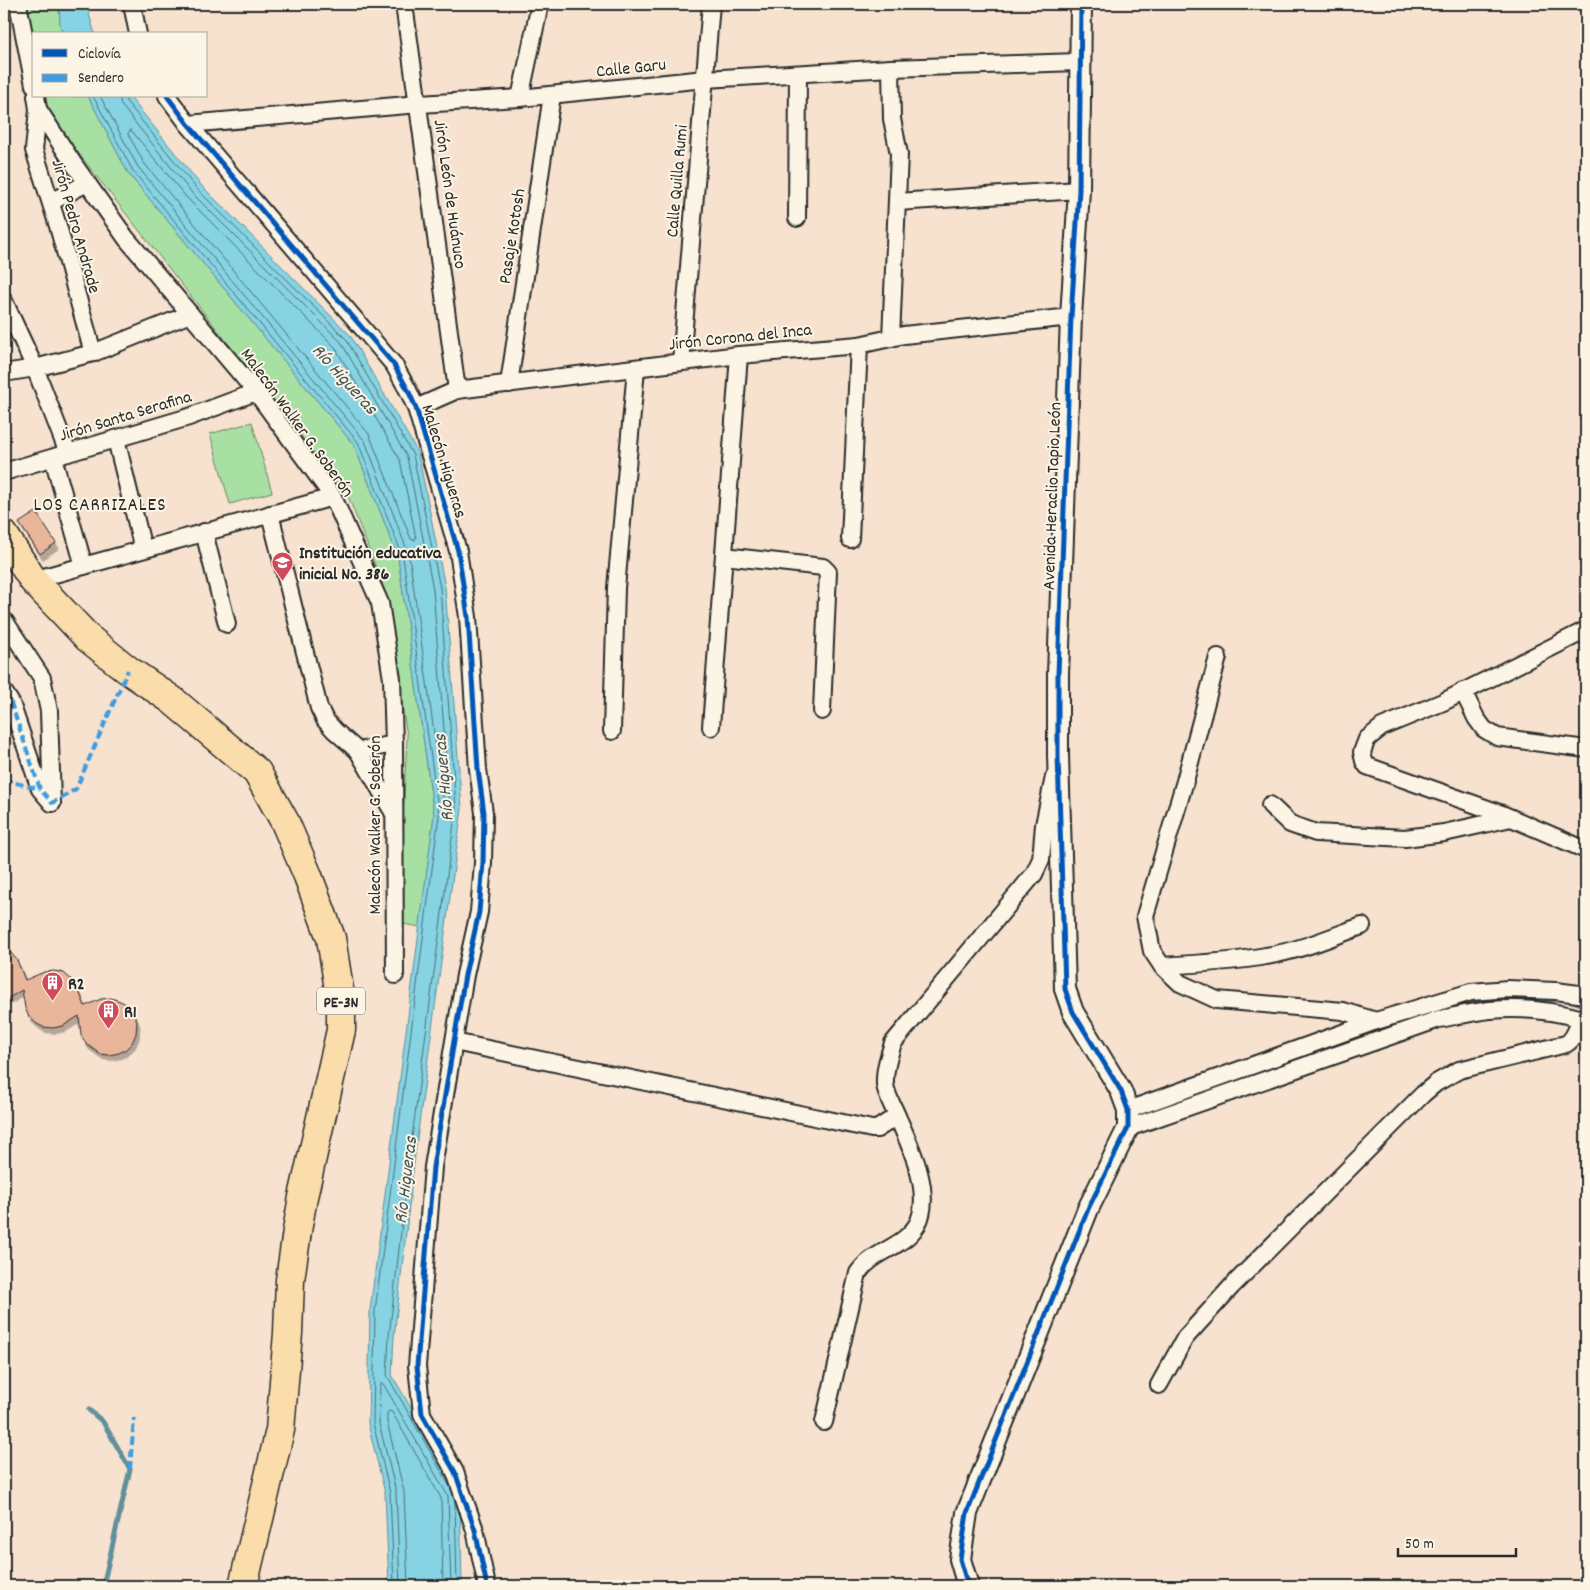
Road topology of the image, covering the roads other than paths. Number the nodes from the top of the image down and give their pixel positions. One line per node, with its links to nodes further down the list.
1 (18, 4): 11 (street)
2 (132, 4): 7 (street)
3 (404, 4): 17 (street, Jirón León de Huánuco)
4 (540, 4): 15 (street)
5 (711, 4): 12 (street, Calle Quilla Rumi)
6 (1081, 4): 8 (street, Avenida Heraclio Tapio León)
7 (138, 32)
8 (1079, 62): 9 (street, Calle Garu); 20 (street, Avenida Heraclio Tapio León)
9 (891, 68): 10 (street, Calle Garu); 22 (street)
10 (798, 74): 12 (street, Calle Garu); 23 (street)
11 (32, 75)
12 (705, 80): 13 (street, Calle Garu); 31 (street, Calle Quilla Rumi)
13 (552, 94): 15 (street, Calle Garu); 35 (street, Pasaje Kotosh)
14 (168, 98): 18 (street, Malecón Higueras)
15 (520, 98): 17 (street, Calle Garu)
16 (37, 102): 19 (street, Malecón Walker G. Soberón); 21 (street, Jirón Pedro Andrade)
17 (419, 104): 18 (street, Calle Garu); 36 (street, Jirón León de Huánuco)
18 (188, 124): 38 (street, Malecón Higueras)
19 (87, 182): 21 (street); 25 (street, Malecón Walker G. Soberón)
20 (1079, 190): 22 (street); 26 (street, Avenida Heraclio Tapio León)
21 (51, 202): 29 (street, Jirón Pedro Andrade)
22 (897, 202): 27 (street)
23 (797, 218)
24 (4, 300): 32 (street)
25 (190, 314): 29 (street); 37 (street, Malecón Walker G. Soberón)
26 (1071, 317): 27 (street, Jirón Corona del Inca); 63 (street, Avenida Heraclio Tapio León)
27 (891, 338): 28 (street, Jirón Corona del Inca)
28 (859, 345): 30 (street, Jirón Corona del Inca); 46 (street)
29 (93, 353): 32 (street)
30 (739, 355): 31 (street, Jirón Corona del Inca); 48 (street)
31 (681, 362): 33 (street, Jirón Corona del Inca)
32 (35, 368): 34 (street); 40 (street)
33 (636, 369): 35 (street, Jirón Corona del Inca); 59 (street)
34 (4, 373)
35 (509, 384): 36 (street, Jirón Corona del Inca)
36 (458, 390): 38 (street, Jirón Corona del Inca)
37 (256, 392): 39 (street, Jirón Santa Serafina); 42 (street, Malecón Walker G. Soberón)
38 (416, 408): 74 (street, Malecón Higueras)
39 (116, 439): 40 (street, Jirón Santa Serafina); 47 (street)
40 (61, 455): 41 (street, Jirón Santa Serafina); 49 (street)
41 (4, 472)
42 (332, 497): 43 (street); 60 (street, Malecón Walker G. Soberón)
43 (270, 514): 44 (street); 62 (street)
44 (204, 532): 47 (street); 52 (street)
45 (4, 535): 50 (highway, PE-3N)
46 (850, 539)
47 (143, 549): 49 (street)
48 (724, 556): 57 (street); 58 (street)
49 (84, 566): 50 (street)
50 (33, 580): 79 (highway, PE-3N)
51 (4, 620): 56 (street)
52 (227, 624)
53 (1586, 630): 55 (street)
54 (1218, 657): 69 (street)
55 (1464, 691): 61 (street); 66 (street)
56 (4, 692)
57 (822, 711)
58 (711, 727)
59 (612, 731)
60 (394, 744): 62 (street); 65 (street, Malecón Walker G. Soberón)
61 (1586, 749)
62 (358, 751): 65 (street)
63 (1058, 755): 75 (street); 76 (street, Avenida Heraclio Tapio León)
64 (1270, 805): 66 (street)
65 (394, 814): 70 (street, Malecón Walker G. Soberón)
66 (1511, 818): 67 (street)
67 (1586, 850)
68 (1362, 926): 69 (street)
69 (1162, 966): 73 (street)
70 (395, 975)
71 (1586, 995): 73 (street)
72 (1584, 1020): 76 (street); 77 (street)
73 (1376, 1021): 76 (street)
74 (454, 1042): 75 (street); 80 (street, Malecón Higueras)
75 (897, 1116): 78 (street)
76 (1128, 1119): 81 (street)
77 (1159, 1385)
78 (824, 1422)
79 (243, 1586)
80 (487, 1586)
81 (968, 1586)

